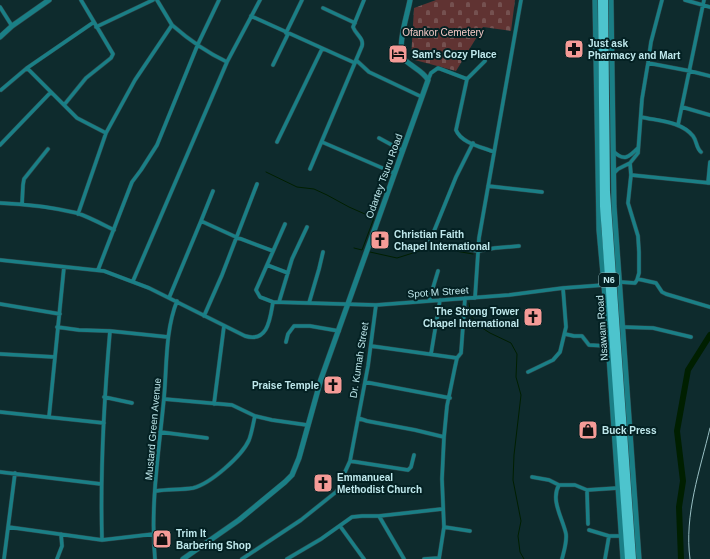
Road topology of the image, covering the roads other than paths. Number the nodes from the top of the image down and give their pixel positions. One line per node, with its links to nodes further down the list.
1 (49, 0): 26 (main road)
2 (81, 0): 23 (street)
3 (153, 0): 27 (street)
4 (157, 0): 25 (street)
5 (219, 0): 30 (street)
6 (260, 0): 22 (street)
7 (302, 0): 28 (street)
8 (364, 0): 24 (street)
9 (410, 0): 41 (main road)
10 (521, 0): 60 (street)
11 (595, 0): 94 (main road)
12 (601, 0): 178 (highway, Nsawam Road / N6)
13 (605, 0): 179 (highway, Nsawam Road / N6)
14 (612, 0): 59 (main road)
15 (662, 0): 35 (street)
16 (686, 0): 18 (street)
17 (704, 0): 18 (street)
18 (704, 5): 20 (street); 38 (street)
19 (0, 7): 26 (street)
20 (710, 7)
21 (323, 8): 24 (street)
22 (251, 16): 28 (street); 33 (street)
23 (94, 22): 27 (street); 37 (street)
24 (355, 22): 34 (street)
25 (172, 25): 30 (street); 50 (street)
26 (12, 26): 29 (main road)
27 (96, 27): 45 (street)
28 (287, 33): 31 (street); 36 (street)
29 (0, 37)
30 (198, 44): 33 (street); 79 (street)
31 (322, 49): 34 (street); 52 (street)
32 (485, 61): 40 (street)
33 (227, 62): 92 (street)
34 (355, 62): 44 (street); 53 (street)
35 (648, 63): 38 (street); 48 (street)
36 (273, 65)
37 (28, 68): 42 (street); 43 (street)
38 (690, 71): 39 (street); 46 (street)
39 (710, 76)
40 (467, 79): 41 (street); 54 (street)
41 (428, 80): 44 (main road, Odartey Tsuru Road)
42 (1, 90)
43 (51, 92): 45 (street); 55 (street)
44 (422, 97): 58 (main road, Odartey Tsuru Road)
45 (64, 105): 50 (street)
46 (682, 107): 47 (street); 49 (street)
47 (710, 115)
48 (641, 117): 49 (street); 57 (street)
49 (678, 125): 61 (street)
50 (106, 133): 75 (street)
51 (379, 138): 58 (street)
52 (277, 142)
53 (322, 142): 64 (street); 65 (street)
54 (473, 143): 60 (street); 83 (street)
55 (0, 145)
56 (48, 148): 74 (street)
57 (638, 148): 59 (street); 63 (street)
58 (403, 151): 65 (main road, Odartey Tsuru Road)
59 (613, 151): 66 (main road)
60 (494, 152): 70 (street)
61 (701, 152)
62 (710, 162): 68 (street)
63 (630, 163): 66 (street); 67 (street)
64 (310, 169)
65 (394, 173): 106 (main road, Odartey Tsuru Road)
66 (613, 174): 93 (main road)
67 (631, 175): 68 (street); 91 (street)
68 (709, 183)
69 (257, 184): 80 (street)
70 (488, 186): 72 (street); 83 (street)
71 (213, 191): 76 (street)
72 (542, 192)
73 (0, 203): 74 (street)
74 (22, 204): 75 (street)
75 (78, 214): 79 (street)
76 (201, 221): 80 (street); 96 (street)
77 (285, 224): 82 (street)
78 (307, 227): 90 (street)
79 (114, 230): 88 (street)
80 (236, 237): 82 (street); 110 (street)
81 (519, 246): 83 (street)
82 (273, 251): 86 (street)
83 (478, 251): 98 (street)
84 (323, 252): 104 (street)
85 (0, 260): 87 (street)
86 (267, 265): 90 (street); 102 (street)
87 (64, 267): 88 (street); 109 (street)
88 (98, 270): 92 (street)
89 (438, 271): 101 (street)
90 (288, 273): 103 (street)
91 (638, 279): 93 (street); 108 (street)
92 (133, 281): 96 (street)
93 (620, 282): 113 (main road)
94 (604, 285): 95 (street, Spot M Street); 121 (main road)
95 (563, 288): 98 (street, Spot M Street); 116 (street)
96 (169, 298): 100 (street)
97 (465, 298): 98 (street, Spot M Street); 99 (street, Spot M Street); 125 (street)
98 (476, 298)
99 (440, 300): 101 (street, Spot M Street); 123 (street)
100 (177, 301): 110 (street); 117 (street, Mustard Green Avenue)
101 (430, 301): 107 (street, Spot M Street)
102 (274, 302): 103 (street, Spot M Street); 111 (street)
103 (279, 302): 104 (street, Spot M Street)
104 (309, 303): 106 (street, Spot M Street)
105 (0, 304): 109 (street)
106 (347, 305): 107 (street, Spot M Street); 115 (main road, Odartey Tsuru Road)
107 (376, 305): 120 (street, Dr. Kumah Street)
108 (710, 307)
109 (60, 314): 112 (street)
110 (204, 316): 111 (street)
111 (224, 326): 132 (street)
112 (58, 327): 114 (street); 124 (street)
113 (622, 327): 118 (street); 180 (main road)
114 (110, 330): 117 (street); 128 (street)
115 (339, 331): 119 (street); 138 (main road, Odartey Tsuru Road)
116 (565, 334): 121 (street); 126 (street)
117 (168, 337): 130 (street, Mustard Green Avenue)
118 (691, 337)
119 (286, 342)
120 (371, 346): 123 (street); 127 (street, Dr. Kumah Street)
121 (607, 346): 149 (main road)
122 (0, 354): 124 (street)
123 (431, 354): 125 (street)
124 (55, 357): 135 (street)
125 (457, 358): 129 (street)
126 (528, 372)
127 (364, 382): 129 (street); 136 (street, Dr. Kumah Street)
128 (104, 397): 131 (street); 137 (street)
129 (450, 398): 140 (street)
130 (164, 399): 132 (street); 139 (street, Mustard Green Avenue)
131 (132, 403)
132 (214, 404): 134 (street)
133 (0, 412): 135 (street)
134 (255, 416): 138 (street); 151 (street)
135 (49, 417): 137 (street)
136 (358, 418): 140 (street); 143 (street, Dr. Kumah Street)
137 (104, 423): 147 (street)
138 (307, 425): 168 (main road, Odartey Tsuru Road)
139 (160, 432): 141 (street); 151 (street, Mustard Green Avenue)
140 (444, 437): 152 (street)
141 (207, 438)
142 (414, 455): 143 (street)
143 (350, 461): 169 (street, Dr. Kumah Street)
144 (0, 472): 145 (street)
145 (15, 473): 147 (street); 156 (street)
146 (532, 477): 148 (street)
147 (101, 484): 164 (street)
148 (559, 485): 150 (street); 175 (street)
149 (618, 488): 150 (street); 163 (main road)
150 (587, 490): 154 (street)
151 (156, 491): 161 (street, Mustard Green Avenue)
152 (442, 509): 153 (street); 157 (street)
153 (380, 516): 155 (street); 172 (street)
154 (588, 524)
155 (340, 526): 170 (street); 171 (street)
156 (8, 527): 160 (street); 165 (street)
157 (444, 527): 159 (street); 174 (street)
158 (589, 530): 162 (street)
159 (470, 531)
160 (61, 534): 164 (street); 166 (street)
161 (154, 534): 164 (street); 167 (street, Mustard Green Avenue)
162 (609, 536): 163 (street); 176 (street)
163 (621, 536): 177 (main road)
164 (102, 540)
165 (4, 559)
166 (57, 559)
167 (155, 559)
168 (183, 559)
169 (242, 559)
170 (287, 559)
171 (364, 559)
172 (404, 559)
173 (424, 559): 174 (street)
174 (439, 559)
175 (562, 559)
176 (605, 559)
177 (623, 559)
178 (628, 559)
179 (633, 559)
180 (639, 559)

